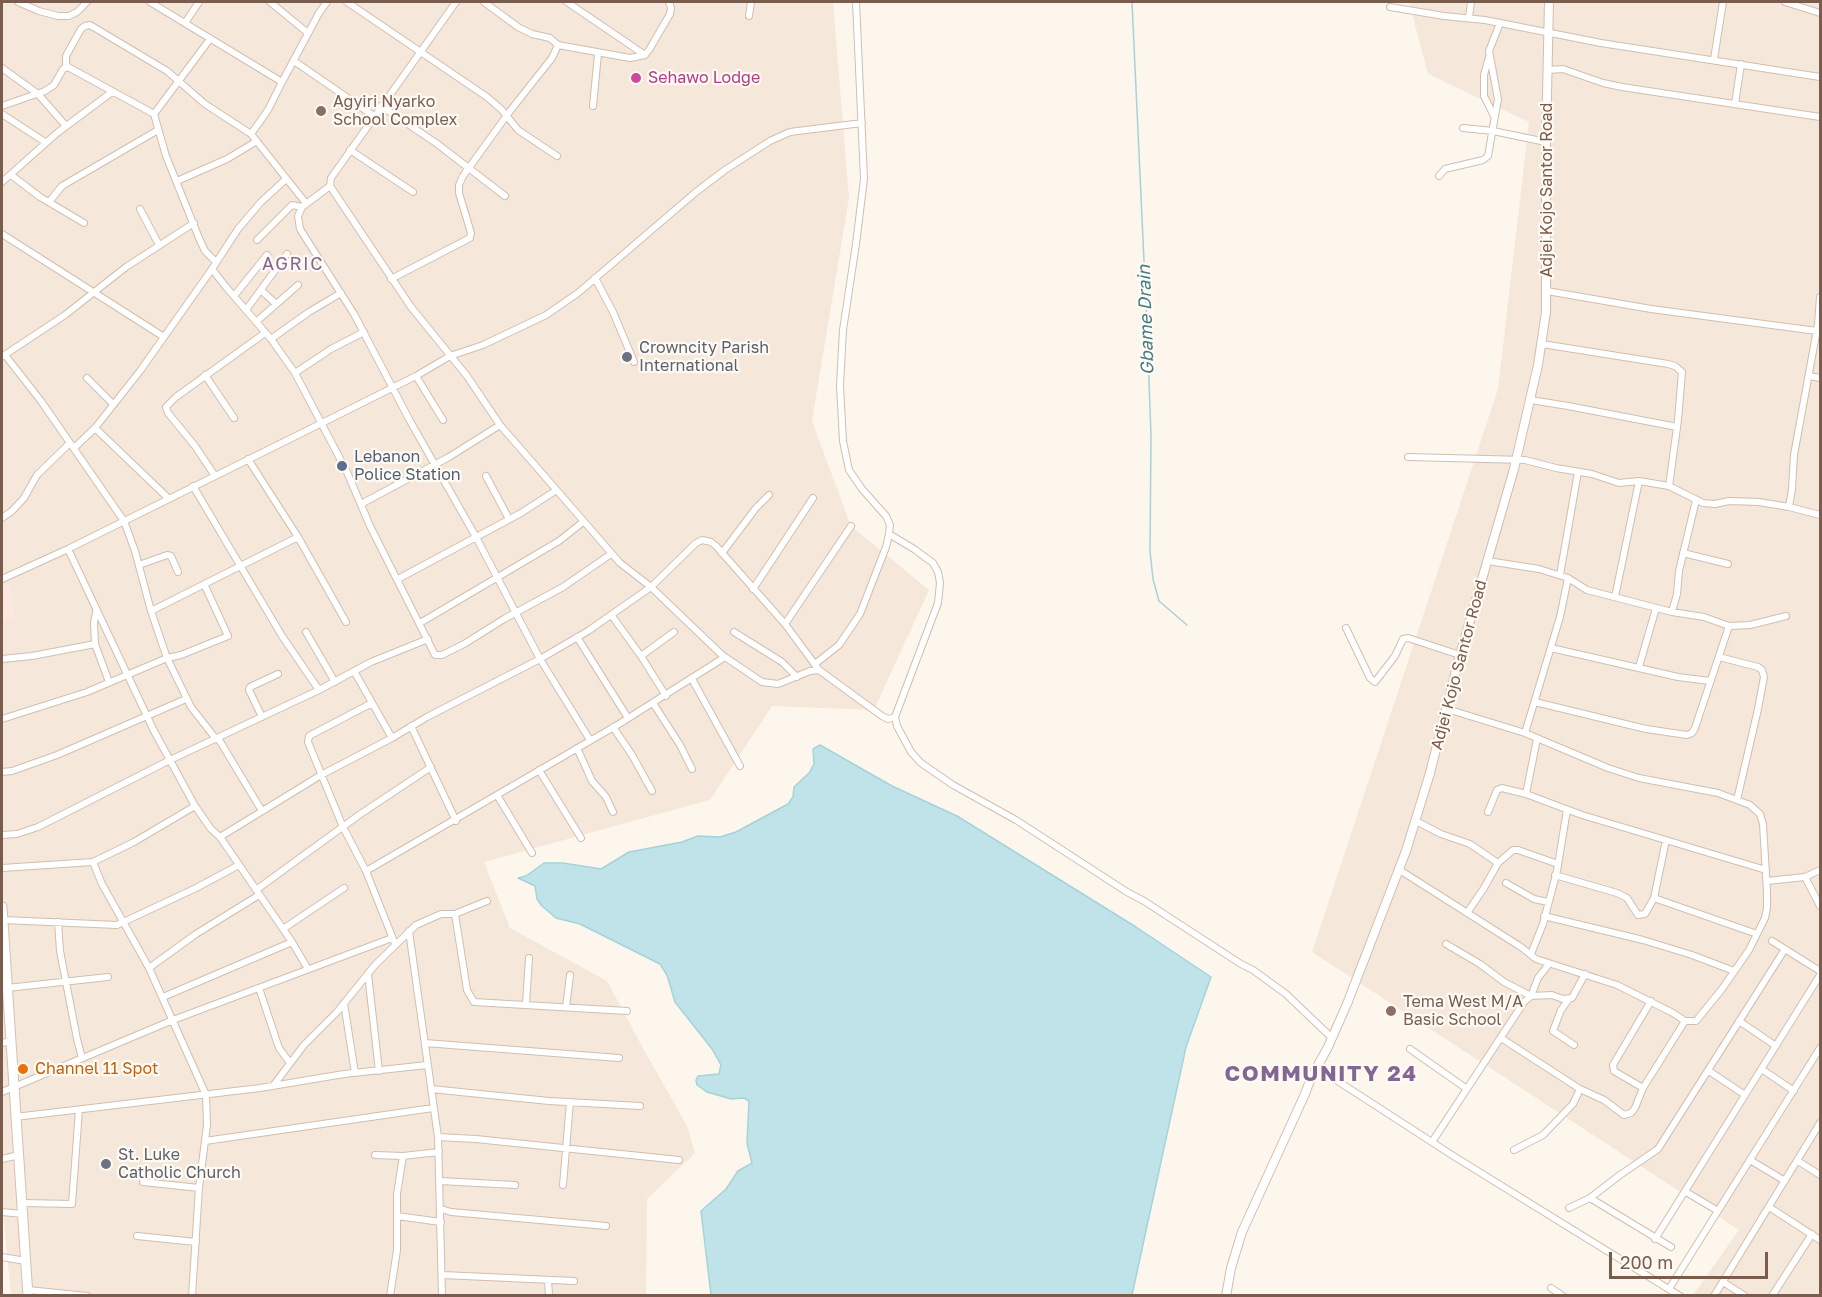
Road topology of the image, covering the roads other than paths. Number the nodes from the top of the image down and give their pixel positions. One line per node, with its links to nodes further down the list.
1 (18, 2): 2 (street)
2 (87, 2)
3 (150, 2): 23 (street)
4 (199, 2): 23 (street)
5 (270, 2): 25 (street)
6 (327, 2): 25 (street)
7 (347, 2): 28 (street)
8 (456, 2): 28 (street)
9 (484, 2): 27 (street)
10 (567, 2): 30 (street)
11 (669, 2): 30 (street)
12 (751, 2): 20 (street)
13 (856, 2): 53 (street)
14 (1471, 2): 21 (street)
15 (1549, 2): 24 (street, Adjei Kojo Santor Road)
16 (1723, 2): 32 (street)
17 (1785, 2): 19 (street)
18 (1390, 7): 21 (street)
19 (1821, 13)
20 (749, 16)
21 (1469, 17): 22 (street)
22 (1500, 22): 24 (street); 31 (street)
23 (185, 23): 26 (street)
24 (1548, 32): 32 (street); 37 (street, Adjei Kojo Santor Road)
25 (308, 33): 33 (street)
26 (210, 39): 39 (street); 40 (street)
27 (558, 45): 29 (street); 51 (street)
28 (421, 52): 45 (street); 51 (street)
29 (598, 54): 30 (street); 46 (street)
30 (645, 55)
31 (1489, 57): 50 (street); 50 (street)
32 (1714, 59): 34 (street)
33 (294, 61): 40 (street); 49 (street)
34 (1741, 64): 38 (street); 43 (street)
35 (66, 67): 39 (street); 41 (street); 42 (street)
36 (2, 68): 42 (street)
37 (1548, 70): 43 (street); 61 (street, Adjei Kojo Santor Road)
38 (1821, 77)
39 (178, 82): 48 (street); 58 (street)
40 (282, 82): 58 (street)
41 (112, 92): 48 (street); 54 (street)
42 (38, 94): 44 (street); 54 (street)
43 (1735, 104): 52 (street)
44 (2, 106)
45 (381, 106): 49 (street); 64 (street)
46 (593, 106)
47 (2, 114): 60 (street)
48 (154, 114): 56 (street)
49 (374, 116): 62 (street)
50 (1494, 116): 57 (street)
51 (506, 117): 63 (street); 64 (street)
52 (1821, 117)
53 (862, 123): 84 (street); 144 (street)
54 (66, 126): 60 (street)
55 (1463, 128): 57 (street)
56 (158, 130): 68 (street); 72 (street)
57 (1493, 131): 61 (street); 65 (street)
58 (250, 134): 59 (street)
59 (257, 141): 67 (street); 68 (street)
60 (45, 142): 66 (street)
61 (1546, 142): 88 (street, Adjei Kojo Santor Road)
62 (350, 150): 69 (street); 70 (street)
63 (557, 156)
64 (468, 167): 71 (street); 85 (street)
65 (1439, 176)
66 (5, 178): 72 (street)
67 (286, 179): 73 (street); 82 (street)
68 (177, 181): 76 (street)
69 (330, 186): 73 (street); 85 (street)
70 (413, 192)
71 (505, 196)
72 (49, 202): 75 (street)
73 (303, 205): 78 (street); 90 (street)
74 (140, 209): 79 (street)
75 (84, 223)
76 (194, 223): 79 (street); 82 (street)
77 (2, 234): 89 (street)
78 (257, 240)
79 (159, 244): 89 (street)
80 (287, 254): 87 (street)
81 (267, 255): 91 (street)
82 (216, 262): 83 (street)
83 (212, 269): 91 (street); 99 (street)
84 (595, 278): 103 (street); 104 (street)
85 (391, 279): 103 (street)
86 (298, 285): 93 (street)
87 (261, 290): 93 (street); 94 (street)
88 (1547, 291): 97 (street); 101 (street, Adjei Kojo Santor Road)
89 (94, 293): 99 (street); 102 (street)
90 (341, 293): 96 (street); 100 (street)
91 (234, 296): 94 (street)
92 (1820, 298): 97 (street)
93 (276, 304): 95 (street)
94 (246, 310): 95 (street)
95 (256, 322): 98 (street)
96 (364, 332): 105 (street); 111 (street)
97 (1817, 332): 108 (street)
98 (265, 333): 100 (street); 106 (street)
99 (164, 337): 113 (street)
100 (271, 339): 105 (street)
101 (1542, 344): 112 (street, Adjei Kojo Santor Road); 119 (street)
102 (3, 356): 120 (street)
103 (450, 356): 107 (street); 117 (street)
104 (634, 362)
105 (295, 373): 116 (street)
106 (205, 375): 114 (street); 126 (street)
107 (416, 376): 111 (street); 115 (street)
108 (1809, 376): 110 (street); 137 (street)
109 (87, 378): 113 (street)
110 (1821, 378)
111 (393, 387): 116 (street); 124 (street)
112 (1531, 400): 119 (street); 123 (street, Adjei Kojo Santor Road)
113 (113, 404): 118 (street)
114 (234, 418)
115 (443, 420)
116 (322, 423): 122 (street); 136 (street)
117 (500, 425): 124 (street); 131 (street)
118 (95, 428): 120 (street); 133 (street)
119 (1677, 428): 130 (street)
120 (72, 445): 139 (street); 141 (street)
121 (1408, 457): 123 (street)
122 (248, 459): 126 (street); 145 (street)
123 (1517, 460): 125 (street); 151 (street, Adjei Kojo Santor Road)
124 (435, 464): 136 (street); 146 (street)
125 (1578, 472): 128 (street); 156 (street)
126 (215, 476): 129 (street)
127 (486, 476): 140 (street)
128 (1638, 481): 130 (street); 164 (street)
129 (194, 486): 133 (street); 154 (street)
130 (1669, 486): 135 (street)
131 (555, 491): 140 (street); 142 (street)
132 (769, 495): 148 (street)
133 (168, 498): 141 (street)
134 (813, 498): 163 (street)
135 (1696, 500): 137 (street); 149 (street)
136 (361, 504): 160 (street)
137 (1789, 507): 138 (street)
138 (1821, 515)
139 (2, 518)
140 (509, 519): 146 (street)
141 (124, 521): 147 (street); 153 (street)
142 (583, 522): 150 (street); 157 (street)
143 (850, 526): 174 (street)
144 (889, 534): 191 (street); 210 (street)
145 (298, 537): 154 (street); 172 (street)
146 (476, 537): 157 (street); 160 (street)
147 (68, 549): 159 (street); 167 (street)
148 (722, 553): 162 (street); 163 (street)
149 (1683, 553): 152 (street); 168 (street)
150 (610, 554): 162 (street); 169 (street)
151 (1488, 561): 156 (street); 184 (street, Adjei Kojo Santor Road)
152 (1728, 564)
153 (139, 565): 155 (street); 166 (street)
154 (242, 567): 161 (street); 201 (street)
155 (178, 572)
156 (1560, 576): 158 (street)
157 (497, 578): 169 (street); 173 (street)
158 (1568, 578): 164 (street); 183 (street)
159 (2, 579)
160 (398, 579): 173 (street)
161 (205, 586): 166 (street); 188 (street)
162 (651, 587): 170 (street); 186 (street)
163 (753, 589): 174 (street)
164 (1615, 597): 165 (street)
165 (1656, 608): 168 (street); 192 (street)
166 (151, 611): 188 (street)
167 (96, 612): 182 (street); 194 (street)
168 (1672, 612): 175 (street)
169 (515, 613): 181 (street); 190 (street)
170 (612, 616): 180 (street); 185 (street)
171 (1786, 616): 175 (street)
172 (346, 622)
173 (420, 623): 181 (street)
174 (785, 624): 191 (street)
175 (1729, 626): 187 (street)
176 (1346, 628): 184 (street)
177 (306, 632): 200 (street)
178 (674, 632): 185 (street)
179 (734, 632): 196 (street)
180 (577, 638): 190 (street); 211 (street)
181 (428, 639): 193 (street)
182 (95, 644): 189 (street); 199 (street)
183 (1551, 648): 192 (street); 204 (street)
184 (1460, 655): 207 (street, Adjei Kojo Santor Road)
185 (641, 656): 202 (street)
186 (725, 657): 196 (street); 197 (street)
187 (1719, 657): 198 (street); 231 (street)
188 (167, 658): 194 (street); 203 (street)
189 (2, 659)
190 (540, 659): 213 (street); 219 (street)
191 (817, 667): 196 (street); 210 (street)
192 (1639, 668): 198 (street)
193 (354, 671): 200 (street); 205 (street)
194 (128, 674): 199 (street); 208 (street)
195 (278, 674): 209 (street)
196 (797, 677)
197 (692, 679): 202 (street); 222 (street)
198 (1710, 681): 204 (street)
199 (109, 682): 212 (street)
200 (335, 682): 201 (street)
201 (319, 690): 209 (street)
202 (666, 696): 206 (street)
203 (186, 699): 208 (street); 217 (street)
204 (1534, 702): 215 (street)
205 (372, 703): 216 (street); 227 (street)
206 (653, 703): 211 (street); 224 (street)
207 (1447, 709): 215 (street); 238 (street, Adjei Kojo Santor Road)
208 (147, 716): 221 (street); 226 (street)
209 (262, 717): 217 (street)
210 (895, 717): 307 (street)
211 (628, 718): 214 (street)
212 (2, 719)
213 (411, 726): 216 (street); 223 (street)
214 (613, 727): 219 (street); 228 (street)
215 (1525, 733): 218 (street)
216 (392, 738): 227 (street)
217 (217, 739): 221 (street); 234 (street)
218 (1537, 739): 229 (street); 231 (street)
219 (590, 740): 220 (street)
220 (577, 748): 225 (street); 235 (street)
221 (170, 759): 232 (street); 240 (street)
222 (740, 766)
223 (431, 767): 237 (street); 239 (street)
224 (692, 769)
225 (539, 770): 230 (street); 242 (street)
226 (2, 772)
227 (321, 775): 234 (street); 239 (street)
228 (652, 791)
229 (1527, 794): 233 (street); 236 (street)
230 (497, 795): 237 (street); 244 (street)
231 (1737, 800): 251 (street)
232 (195, 807): 241 (street); 245 (street)
233 (1568, 810): 243 (street); 247 (street)
234 (262, 811): 241 (street)
235 (613, 812)
236 (1488, 812)
237 (456, 820): 253 (street)
238 (1416, 821): 246 (street); 250 (street, Adjei Kojo Santor Road)
239 (343, 827): 253 (street); 259 (street)
240 (2, 835)
241 (220, 837): 248 (street)
242 (580, 838)
243 (1666, 840): 251 (street); 260 (street)
244 (531, 853)
245 (93, 862): 249 (street); 269 (street)
246 (1498, 863): 247 (street); 265 (street)
247 (1558, 864): 254 (street)
248 (239, 865): 259 (street); 269 (street)
249 (2, 868)
250 (1398, 870): 265 (street); 307 (street, Adjei Kojo Santor Road)
251 (1766, 870): 256 (street)
252 (1821, 870): 255 (street)
253 (366, 871): 274 (street)
254 (1556, 874): 260 (street); 262 (street)
255 (1805, 876): 256 (street); 263 (street)
256 (1767, 881): 273 (street)
257 (1506, 883): 262 (street)
258 (344, 888): 271 (street)
259 (258, 892): 271 (street); 283 (street)
260 (1654, 898): 273 (street)
261 (487, 901): 266 (street)
262 (1548, 902): 267 (street)
263 (1821, 906)
264 (2, 908): 268 (main road)
265 (1467, 913): 279 (street)
266 (455, 914): 272 (street); 300 (street)
267 (1544, 916): 279 (street); 285 (street)
268 (3, 920): 270 (street); 280 (main road)
269 (124, 921): 270 (street); 283 (street)
270 (58, 922): 292 (street)
271 (282, 929): 276 (street)
272 (409, 931): 274 (street); 311 (street)
273 (1756, 934): 285 (street)
274 (394, 941): 284 (street); 287 (street)
275 (1773, 941): 278 (street)
276 (292, 942): 284 (street); 296 (street)
277 (1446, 944): 295 (street)
278 (1785, 949): 286 (street); 306 (street)
279 (1531, 954): 282 (street)
280 (3, 956): 291 (main road)
281 (530, 958): 300 (street)
282 (1549, 964): 288 (street); 295 (street)
283 (149, 968): 296 (street)
284 (308, 969): 294 (street)
285 (1734, 971): 305 (street)
286 (1821, 973): 313 (street)
287 (368, 974): 299 (street); 322 (street)
288 (1585, 974): 297 (street); 298 (street)
289 (570, 975): 301 (street)
290 (108, 977): 292 (street)
291 (4, 978): 293 (main road)
292 (66, 983): 293 (street); 316 (street)
293 (7, 988): 303 (main road)
294 (260, 988): 304 (street); 318 (street)
295 (1531, 996): 297 (street); 308 (street)
296 (163, 998): 304 (street)
297 (1572, 998): 312 (street)
298 (1652, 1001): 305 (street); 327 (street)
299 (344, 1004): 318 (street); 324 (street)
300 (526, 1004): 301 (street)
301 (566, 1007): 302 (street)
302 (627, 1011)
303 (5, 1012): 309 (main road)
304 (173, 1020): 316 (street); 333 (street)
305 (1685, 1021): 327 (street)
306 (1739, 1021): 313 (street); 323 (street)
307 (1332, 1038): 320 (street, Adjei Kojo Santor Road)
308 (1501, 1038): 329 (street); 330 (street)
309 (12, 1041): 310 (street); 326 (main road)
310 (2, 1043)
311 (425, 1043): 317 (street); 319 (street)
312 (1574, 1046)
313 (1776, 1046): 321 (street)
314 (1821, 1048): 331 (street)
315 (1410, 1049): 329 (street)
316 (82, 1058): 326 (street)
317 (619, 1058)
318 (290, 1063): 325 (street)
319 (427, 1065): 322 (street); 328 (street)
320 (1316, 1067): 343 (street); 394 (street, Adjei Kojo Santor Road)
321 (1763, 1070): 331 (street); 334 (street)
322 (379, 1071): 324 (street)
323 (1709, 1071): 334 (street); 362 (street)
324 (355, 1073): 325 (street)
325 (273, 1086): 333 (street)
326 (14, 1087): 332 (street); 339 (main road)
327 (1643, 1088): 330 (street)
328 (430, 1089): 335 (street); 337 (street)
329 (1467, 1089): 343 (street)
330 (1580, 1089): 345 (street)
331 (1794, 1090): 352 (street)
332 (2, 1092)
333 (206, 1095): 338 (street); 342 (street)
334 (1745, 1095): 361 (street)
335 (570, 1102): 336 (street); 344 (street)
336 (640, 1106)
337 (433, 1108): 341 (street); 342 (street)
338 (79, 1110): 339 (street); 363 (street)
339 (15, 1117): 347 (main road)
340 (1821, 1123): 353 (street)
341 (438, 1137): 344 (street); 346 (street)
342 (205, 1141): 360 (street)
343 (1432, 1142): 386 (street)
344 (565, 1148): 351 (street); 359 (street)
345 (1514, 1150)
346 (439, 1152): 349 (street); 355 (street)
347 (19, 1155): 350 (street); 363 (main road)
348 (375, 1155): 349 (street)
349 (403, 1156): 370 (street)
350 (2, 1159)
351 (679, 1160)
352 (1750, 1160): 356 (street); 367 (street)
353 (1798, 1161): 354 (street); 356 (street)
354 (1821, 1175)
355 (440, 1181): 358 (street); 366 (street)
356 (1785, 1181): 364 (street)
357 (143, 1182): 360 (street)
358 (515, 1185)
359 (563, 1185)
360 (200, 1188): 377 (street)
361 (1686, 1192): 367 (street); 375 (street)
362 (1590, 1198): 365 (street); 375 (street)
363 (22, 1203): 369 (main road)
364 (1769, 1207): 373 (street); 384 (street)
365 (1569, 1208)
366 (441, 1209): 371 (street); 372 (street)
367 (1718, 1211): 386 (street)
368 (2, 1212): 369 (street)
369 (23, 1214): 380 (main road)
370 (397, 1216): 371 (street); 391 (street)
371 (441, 1222): 381 (street)
372 (606, 1226)
373 (1812, 1234): 376 (street); 399 (street)
374 (138, 1236): 377 (street)
375 (1655, 1239): 378 (street)
376 (1821, 1240)
377 (196, 1242): 390 (street)
378 (1671, 1247)
379 (2, 1257): 380 (street)
380 (26, 1261): 387 (main road)
381 (443, 1275): 382 (street); 392 (street)
382 (548, 1280): 383 (street); 393 (street)
383 (574, 1281)
384 (1723, 1282): 397 (street); 398 (street)
385 (1551, 1288): 395 (street)
386 (1669, 1289): 396 (street)
387 (28, 1293): 388 (street)
388 (73, 1295): 389 (street)
389 (87, 1296)
390 (192, 1296)
391 (390, 1296)
392 (442, 1296)
393 (549, 1296)
394 (1226, 1296)
395 (1563, 1296)
396 (1680, 1296)
397 (1714, 1296)
398 (1745, 1296)
399 (1772, 1296)

